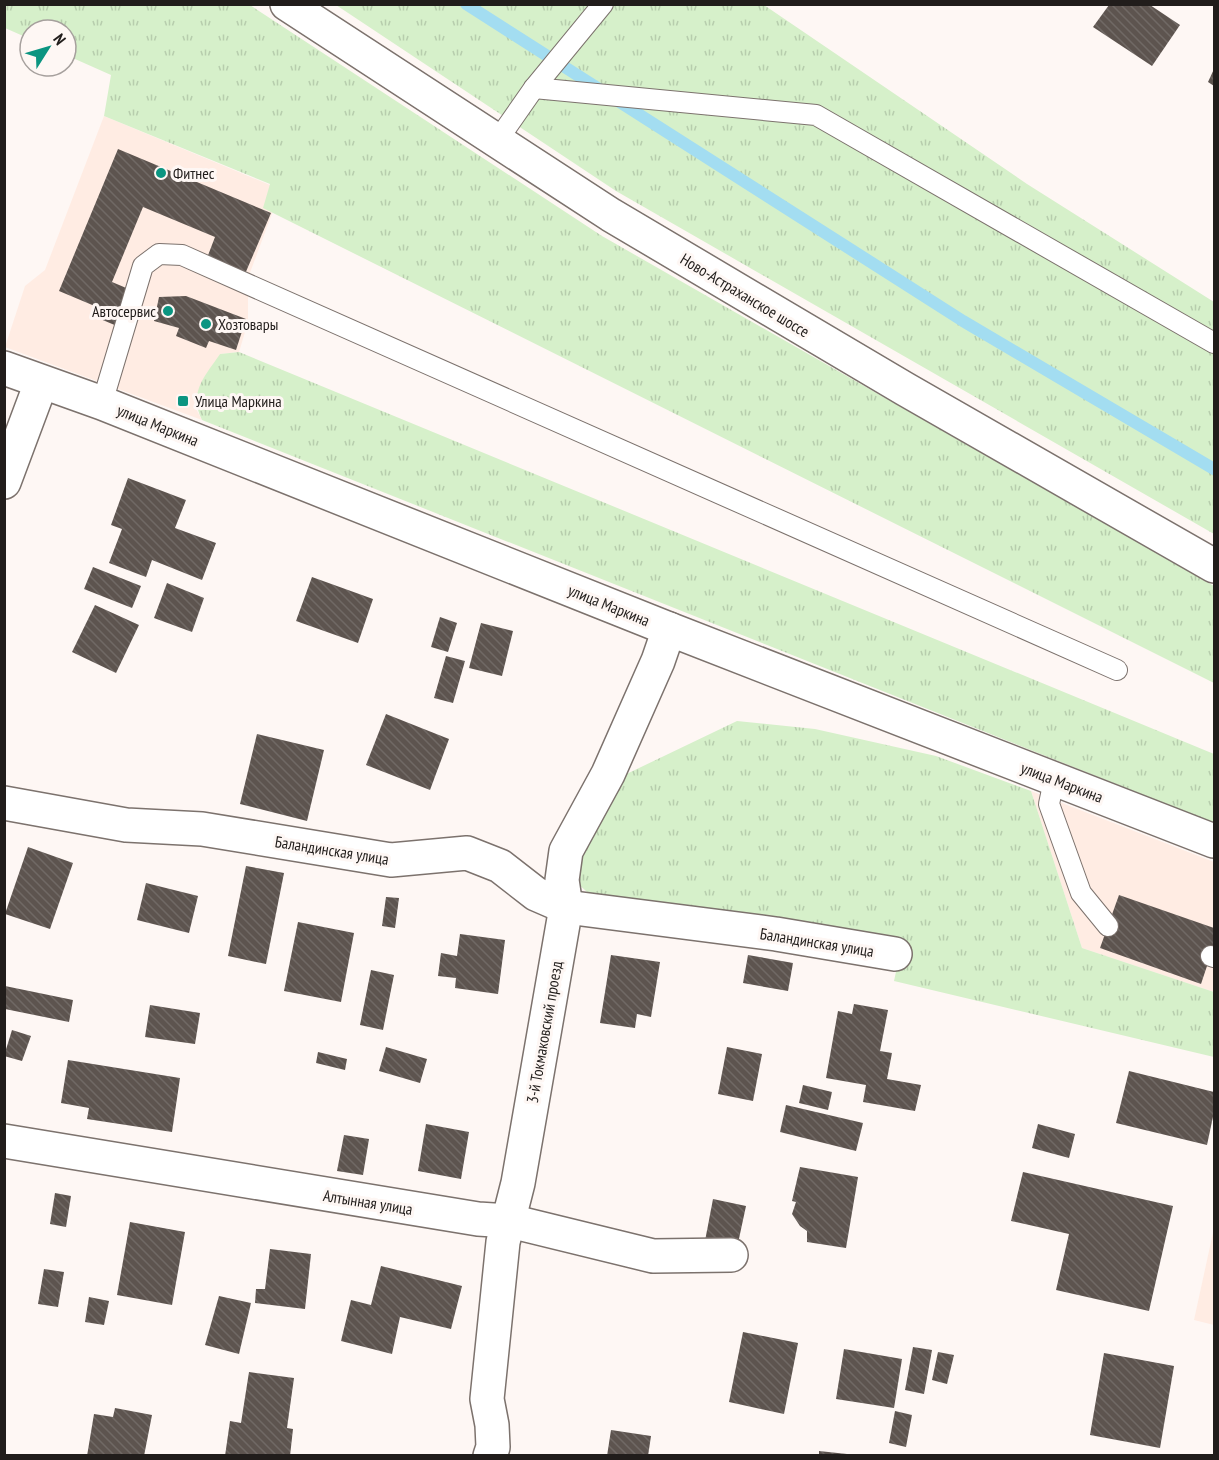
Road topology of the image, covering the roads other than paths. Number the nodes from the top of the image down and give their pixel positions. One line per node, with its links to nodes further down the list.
1 (287, 4): 4 (street, Ново-Астраханское шоссе)
2 (603, 4): 3 (lane)
3 (534, 88): 4 (lane); 5 (lane)
4 (497, 141): 10 (street, Ново-Астраханское шоссе)
5 (1215, 343)
6 (4, 368): 7 (street, улица Маркина)
7 (41, 383): 8 (street, улица Маркина); 9 (street)
8 (102, 403): 11 (street, улица Маркина); 12 (lane)
9 (4, 482)
10 (1215, 566)
11 (669, 628): 13 (street, улица Маркина); 16 (street, 3-й Токмаковский проезд)
12 (1117, 670)
13 (1054, 780): 15 (street, улица Маркина); 17 (lane)
14 (4, 803): 16 (street, Баландинская улица)
15 (1215, 841)
16 (566, 907): 18 (street, Баландинская улица); 20 (street, 3-й Токмаковский проезд)
17 (1108, 926)
18 (895, 954)
19 (4, 1141): 20 (street, Алтынная улица)
20 (510, 1221): 21 (street, Алтынная улица); 22 (street, 3-й Токмаковский проезд)
21 (731, 1255)
22 (490, 1455)

